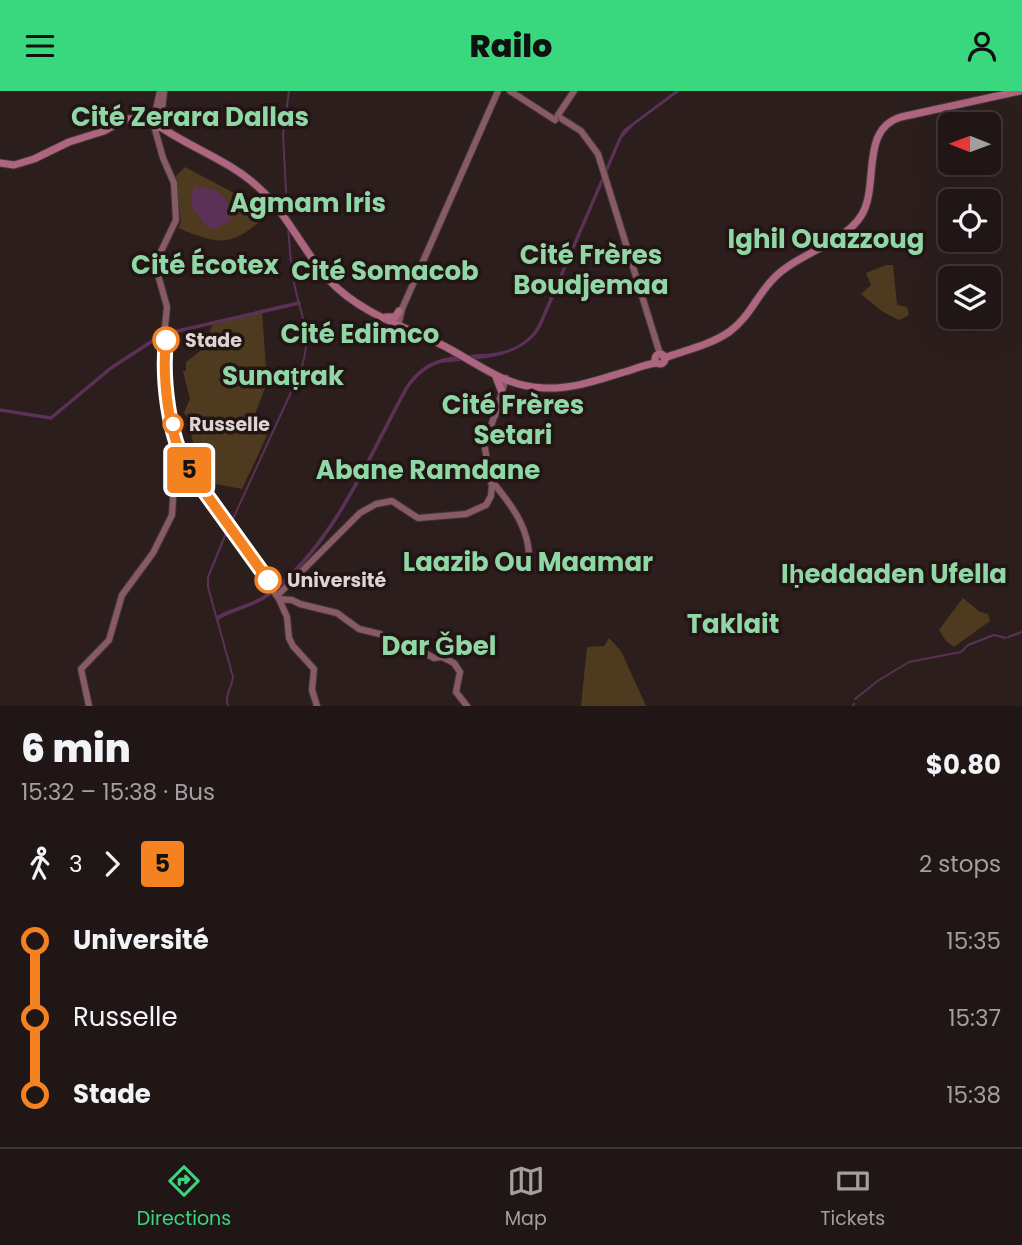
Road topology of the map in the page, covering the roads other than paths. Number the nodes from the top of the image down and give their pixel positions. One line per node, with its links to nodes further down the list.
1 (162, 91): 9 (street)
2 (496, 91): 15 (street)
3 (510, 91): 8 (street)
4 (516, 91): 8 (street)
5 (575, 91): 8 (street)
6 (1006, 91): 17 (main road)
7 (1020, 91): 17 (main road)
8 (559, 118): 19 (street)
9 (156, 122): 10 (main road); 11 (street); 12 (main road); 15 (main road); 16 (street)
10 (168, 132): 11 (main road); 13 (main road)
11 (160, 137): 16 (street)
12 (0, 163)
13 (292, 229): 14 (main road); 15 (main road)
14 (293, 240)
15 (399, 321): 18 (main road); 18 (main road)
16 (167, 331): 25 (street)
17 (707, 341): 19 (main road); 19 (main road)
18 (455, 351): 20 (main road)
19 (659, 357): 21 (main road); 21 (main road)
20 (469, 360): 22 (main road); 23 (main road)
21 (612, 374): 23 (main road)
22 (496, 377): 23 (main road); 24 (main road)
23 (508, 380): 24 (main road)
24 (502, 391): 27 (street)
25 (176, 447): 26 (street); 28 (street); 31 (street)
26 (177, 459): 28 (street); 31 (street)
27 (493, 484): 29 (street); 30 (street)
28 (229, 527): 30 (street)
29 (529, 563)
30 (278, 596): 33 (street); 34 (street)
31 (115, 611): 32 (street)
32 (89, 706)
33 (317, 706)
34 (467, 706)

